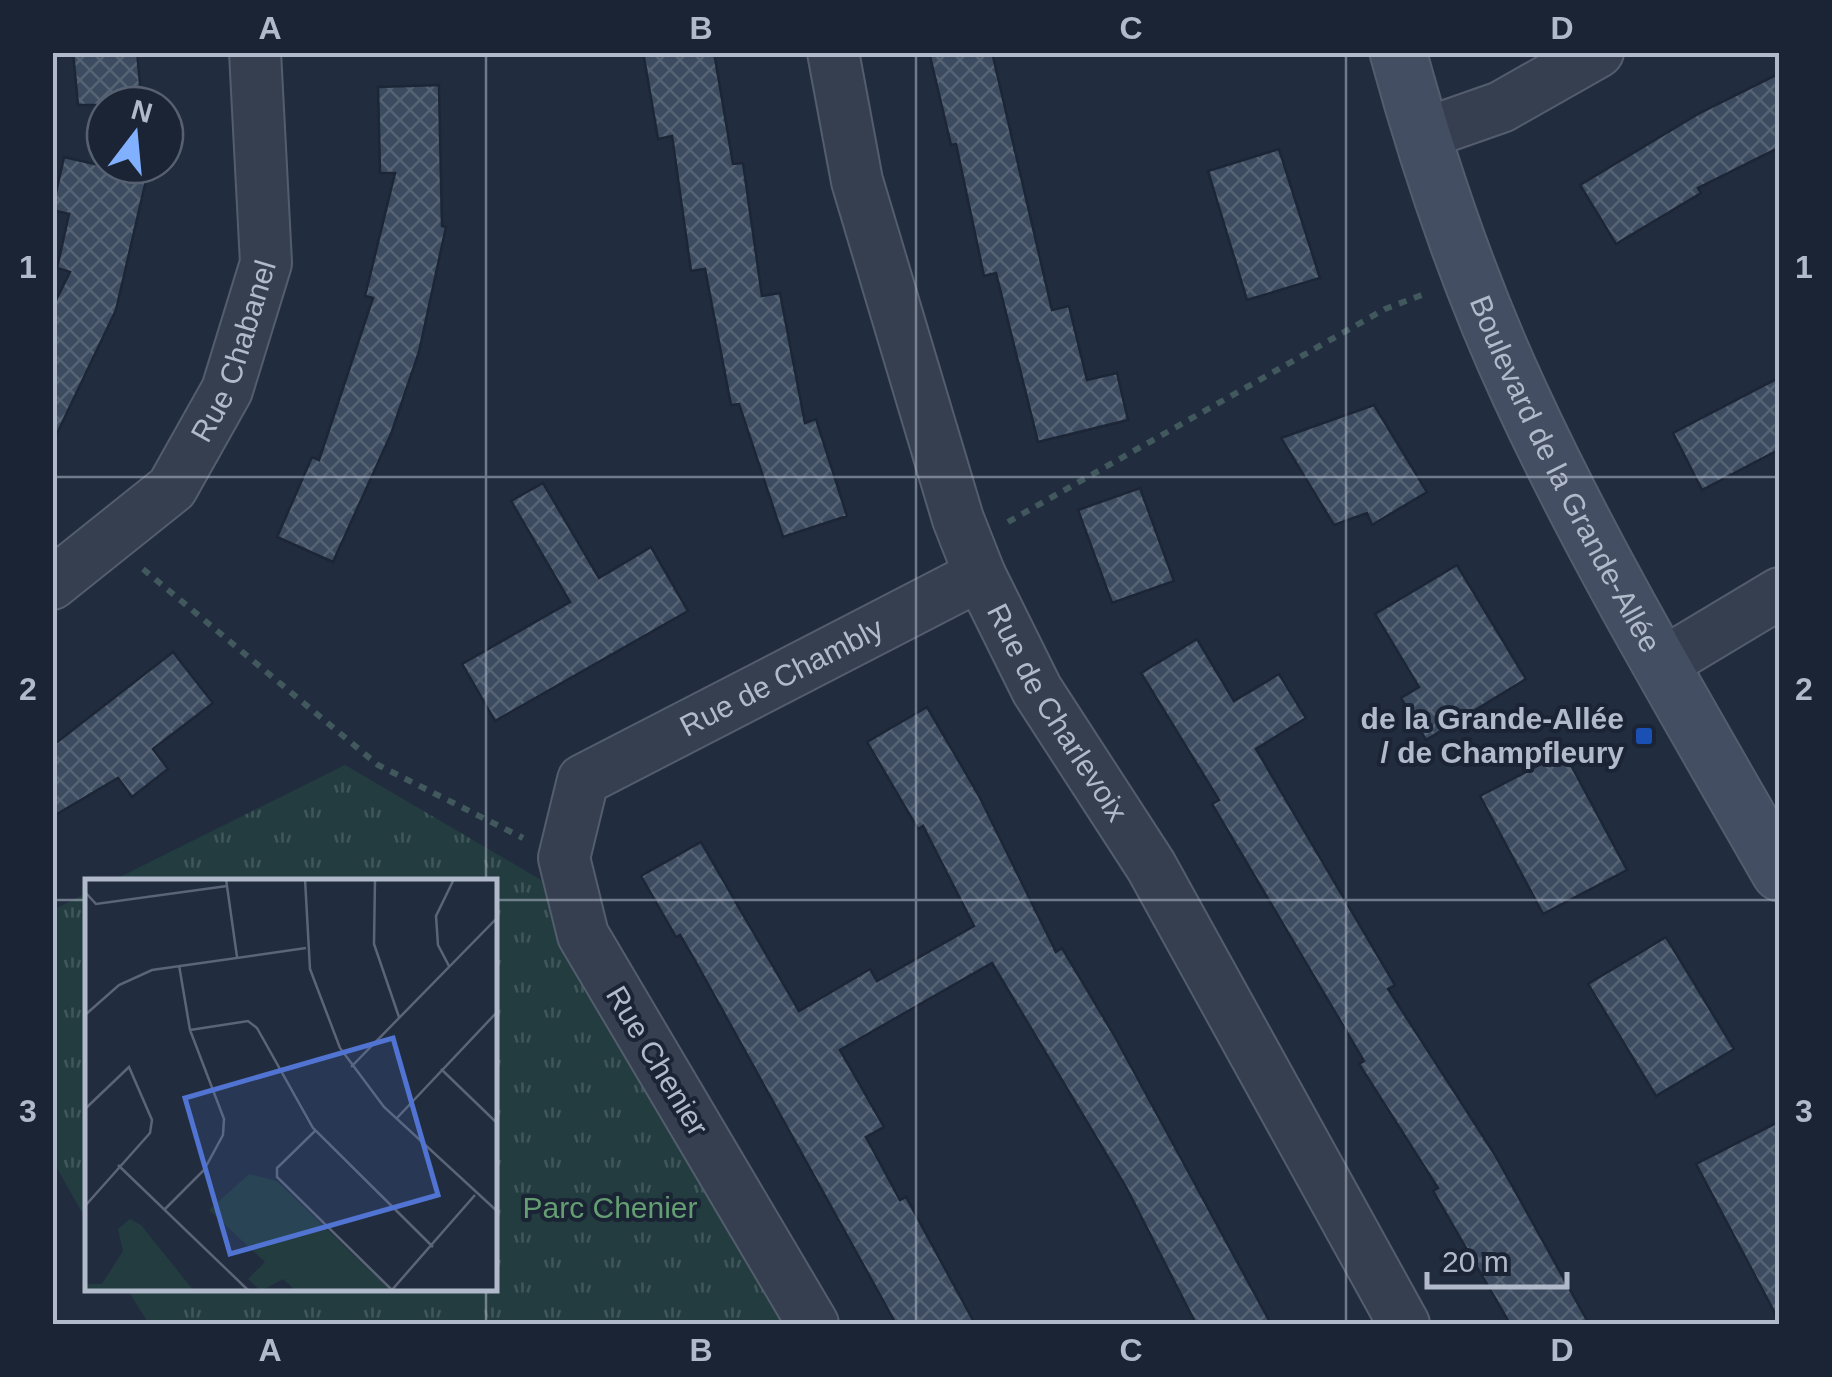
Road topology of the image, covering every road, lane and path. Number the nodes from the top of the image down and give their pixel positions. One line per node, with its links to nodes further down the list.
1 (255, 52): 8 (street, Rue Chabanel)
2 (833, 52): 9 (street, Rue de Charlevoix)
3 (1398, 52): 5 (street, Boulevard de la Grande-Allée)
4 (1598, 52): 5 (street)
5 (1421, 135): 12 (street, Boulevard de la Grande-Allée)
6 (1422, 295): 7 (path)
7 (1002, 525)
8 (108, 539): 10 (street, Rue Chabanel); 14 (path)
9 (980, 575): 13 (street, Rue de Chambly); 17 (street, Rue de Charlevoix)
10 (52, 584)
11 (1780, 593): 12 (street)
12 (1660, 664): 15 (street, Boulevard de la Grande-Allée)
13 (583, 780): 14 (street, Rue Chenier)
14 (564, 858): 16 (street, Rue Chenier)
15 (1780, 873)
16 (813, 1324)
17 (1404, 1324)

